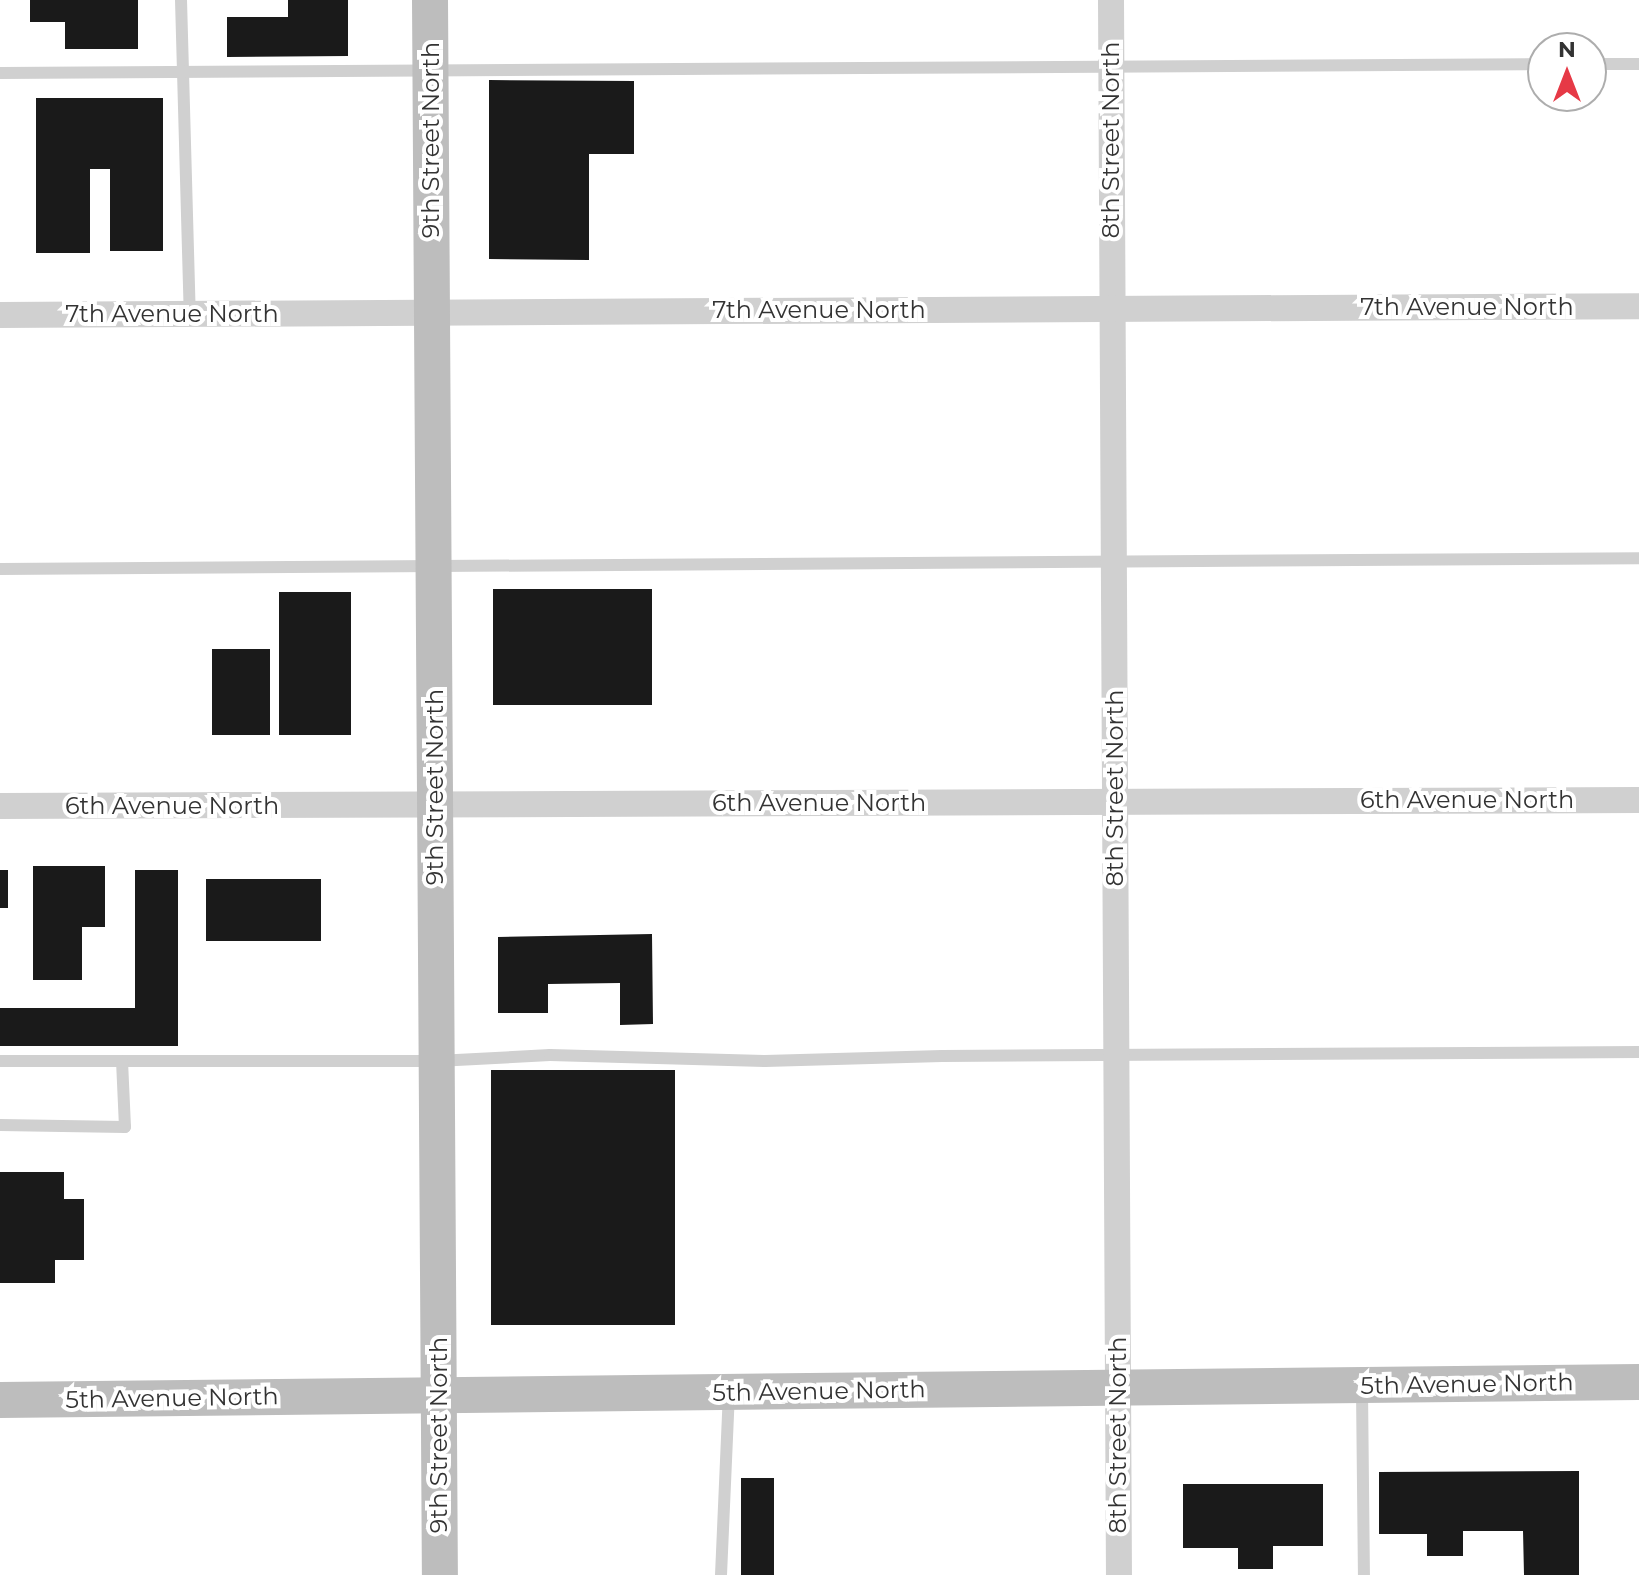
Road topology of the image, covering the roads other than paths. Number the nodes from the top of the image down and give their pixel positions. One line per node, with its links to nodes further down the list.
1 (181, 0): 10 (lane)
2 (430, 0): 8 (street, 9th Street North)
3 (1111, 0): 7 (street, 8th Street North)
4 (1527, 64): 7 (lane)
5 (1607, 64): 6 (lane)
6 (1639, 64)
7 (1111, 66): 8 (lane); 12 (street, 8th Street North)
8 (431, 69): 10 (lane); 13 (street, 9th Street North)
9 (0, 73): 10 (lane)
10 (182, 73): 14 (lane)
11 (1639, 306): 12 (street, 7th Avenue North)
12 (1112, 309): 13 (street, 7th Avenue North); 17 (street, 8th Street North)
13 (432, 313): 14 (street, 7th Avenue North); 18 (street, 9th Street North)
14 (190, 314): 15 (street, 7th Avenue North)
15 (0, 315)
16 (1639, 558): 17 (lane)
17 (1114, 562): 18 (lane); 21 (street, 8th Street North)
18 (434, 566): 19 (lane); 22 (street, 9th Street North)
19 (0, 569)
20 (1639, 800): 21 (street, 6th Avenue North)
21 (1115, 802): 22 (street, 6th Avenue North); 25 (street, 8th Street North)
22 (435, 804): 23 (street, 6th Avenue North); 28 (street, 9th Street North)
23 (0, 806)
24 (1639, 1052): 25 (lane)
25 (1116, 1057): 28 (lane); 32 (street, 8th Street North)
26 (0, 1061): 27 (lane)
27 (122, 1061): 28 (lane); 29 (lane)
28 (437, 1061): 34 (street, 9th Street North)
29 (0, 1125)
30 (1639, 1382): 31 (street, 5th Avenue North)
31 (1362, 1385): 32 (street, 5th Avenue North); 39 (lane)
32 (1118, 1387): 33 (street, 5th Avenue North); 38 (street, 8th Street North)
33 (729, 1392): 34 (street, 5th Avenue North); 37 (lane)
34 (439, 1395): 35 (street, 5th Avenue North); 36 (street, 9th Street North)
35 (0, 1400)
36 (440, 1575)
37 (721, 1575)
38 (1119, 1575)
39 (1364, 1575)

